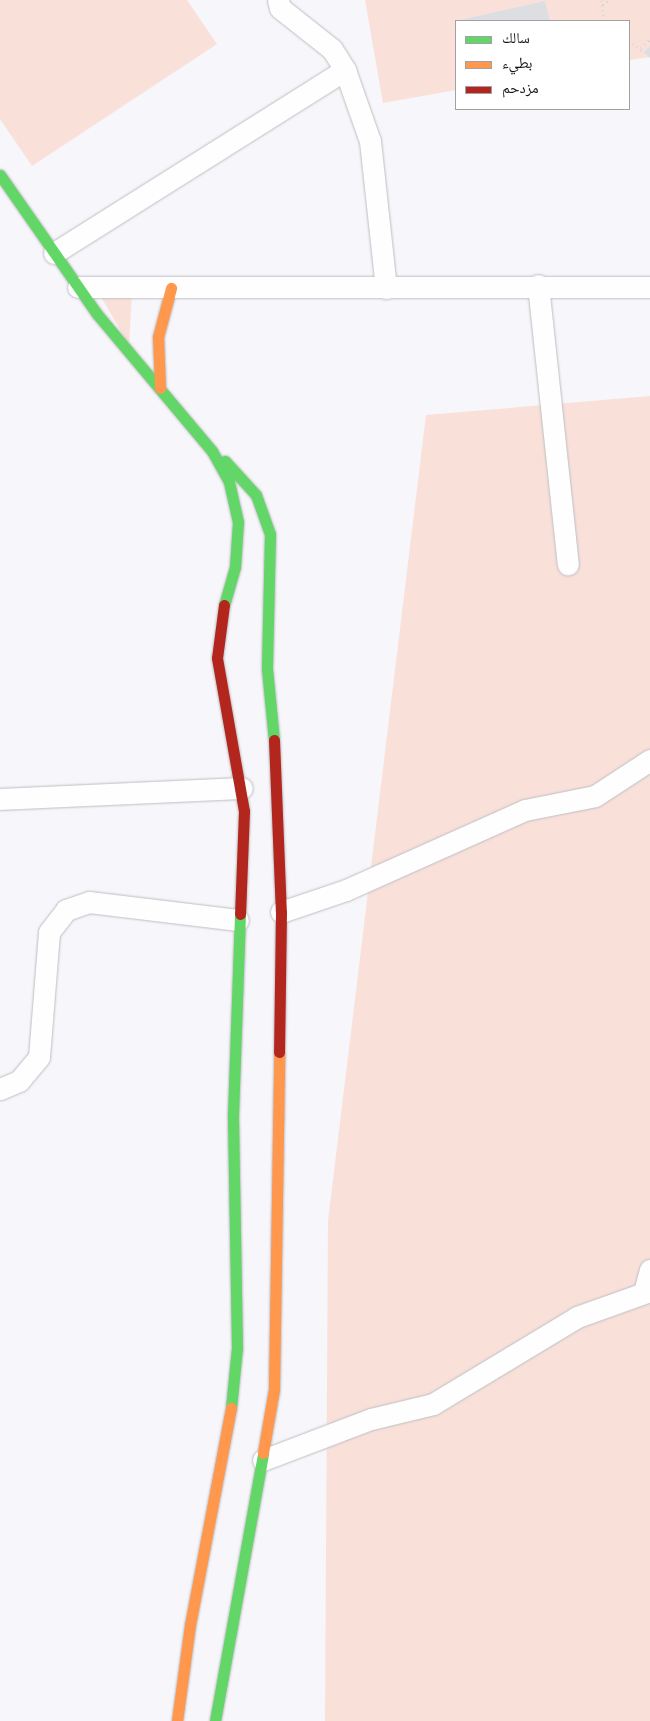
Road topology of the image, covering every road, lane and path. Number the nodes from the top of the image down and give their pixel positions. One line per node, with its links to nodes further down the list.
1 (278, 0): 10 (street)
2 (602, 0): 4 (path)
3 (610, 0): 4 (path)
4 (602, 5): 5 (path)
5 (604, 20)
6 (650, 39): 8 (path)
7 (630, 41): 8 (path)
8 (641, 48): 9 (path)
9 (644, 52)
10 (345, 70): 12 (street); 17 (street)
11 (0, 175): 12 (street)
12 (54, 253): 14 (street)
13 (538, 285): 15 (street); 17 (street); 20 (street)
14 (78, 287): 16 (street); 18 (street)
15 (650, 287)
16 (171, 288): 17 (street); 18 (street)
17 (386, 288)
18 (160, 388): 19 (street)
19 (212, 451): 22 (street); 24 (street)
20 (568, 564)
21 (650, 760): 24 (street)
22 (242, 788): 23 (street); 25 (street)
23 (0, 799)
24 (281, 912): 29 (street)
25 (238, 920): 26 (street); 30 (street)
26 (0, 1089)
27 (650, 1270): 28 (street)
28 (647, 1292): 29 (street)
29 (263, 1460): 31 (street)
30 (177, 1721)
31 (215, 1721)

